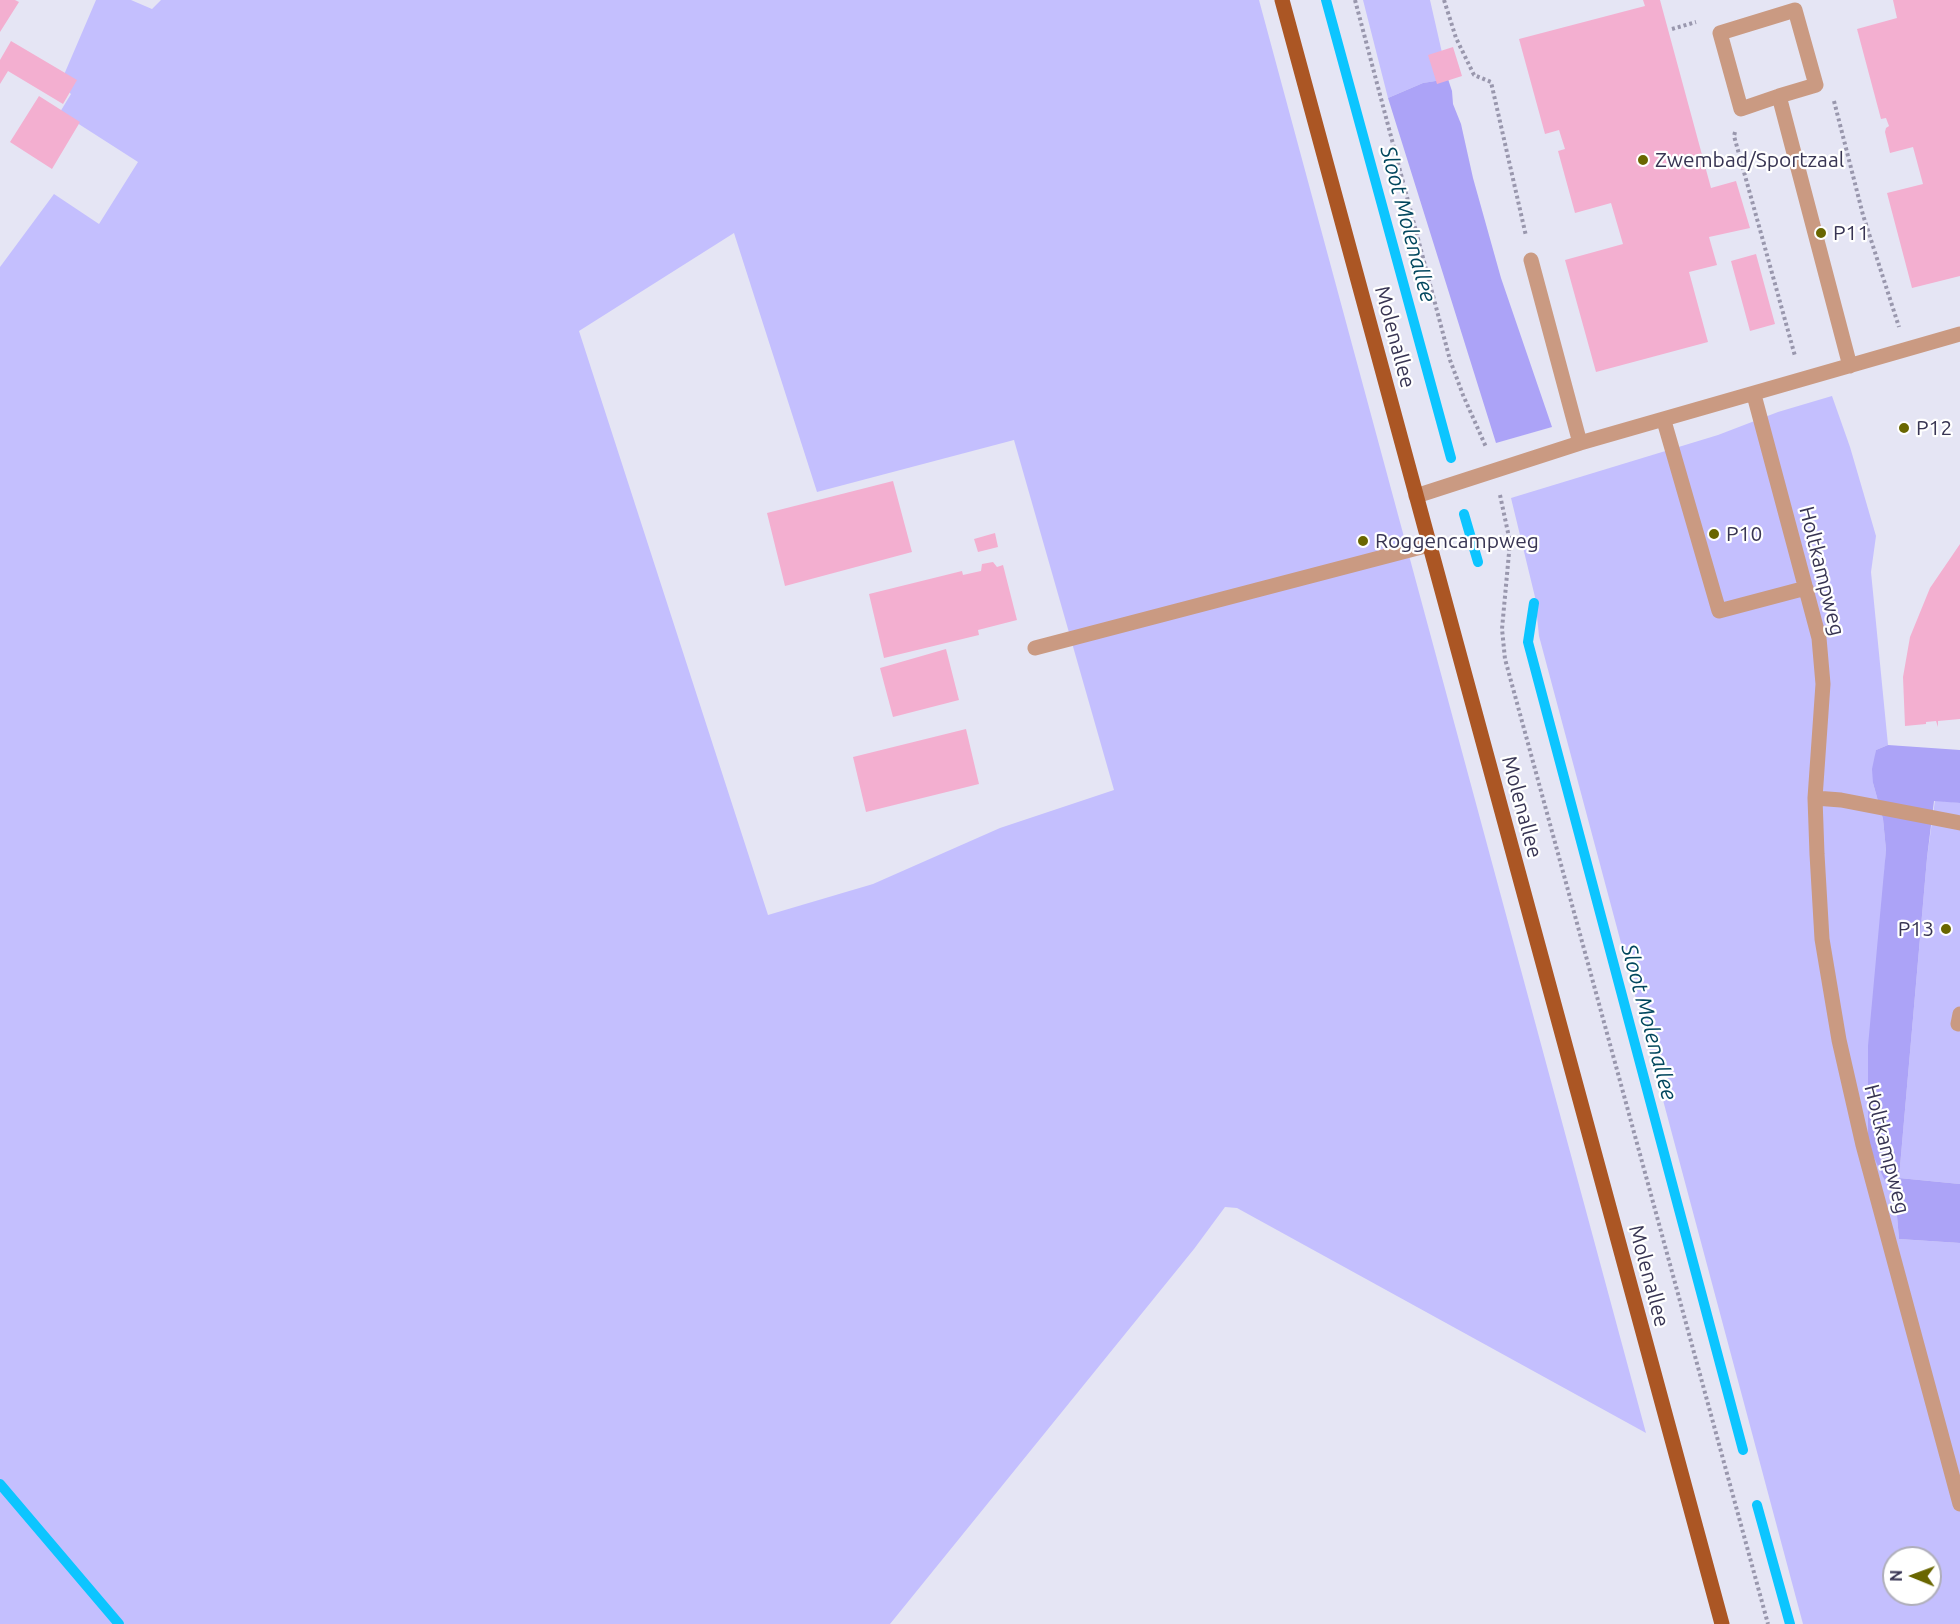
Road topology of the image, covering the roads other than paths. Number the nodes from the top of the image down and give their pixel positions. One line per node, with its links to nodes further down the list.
1 (1282, 0): 9 (main road, Molenallee)
2 (1779, 96): 2 (street); 5 (street)
3 (1531, 260): 8 (street)
4 (1960, 334): 5 (street)
5 (1850, 366): 6 (street)
6 (1754, 395): 7 (street); 11 (street, Holtkampweg)
7 (1664, 421): 8 (street); 11 (street)
8 (1580, 443): 9 (street)
9 (1416, 496): 10 (main road, Molenallee)
10 (1429, 545): 12 (street); 16 (main road, Molenallee)
11 (1806, 588): 13 (street, Holtkampweg)
12 (1035, 648)
13 (1815, 798): 14 (street); 15 (street, Holtkampweg)
14 (1960, 823)
15 (1960, 1504)
16 (1722, 1624)

